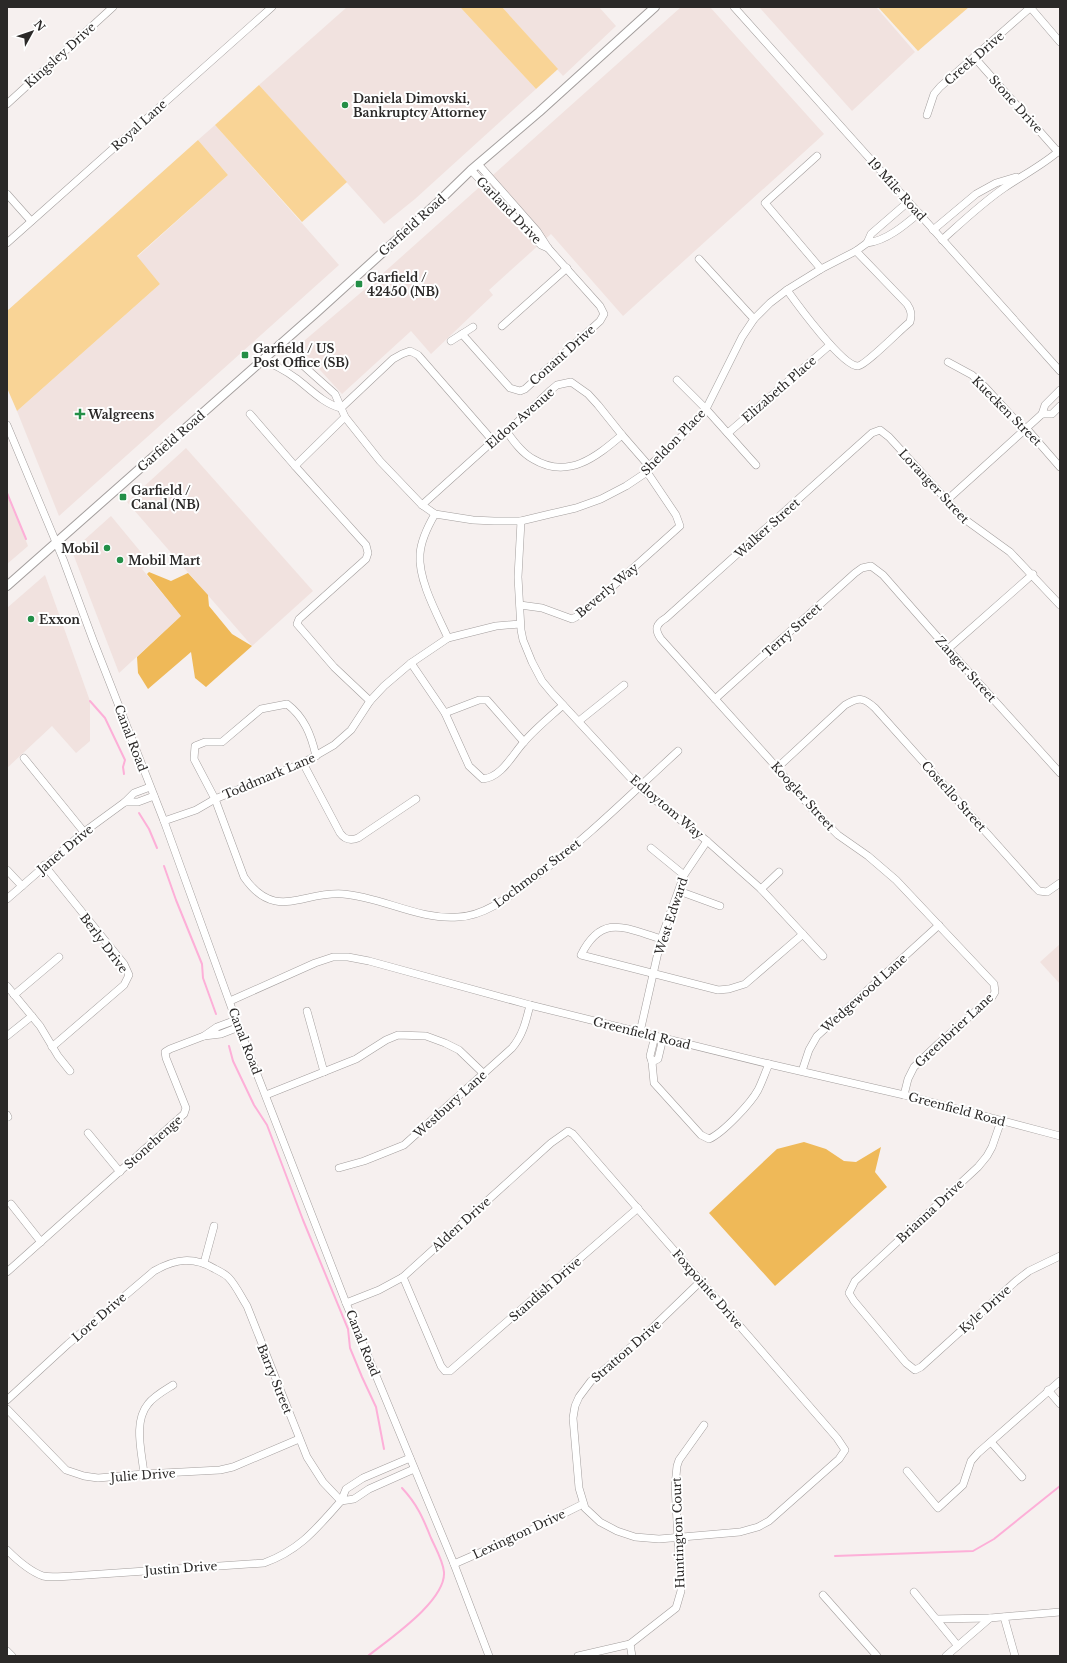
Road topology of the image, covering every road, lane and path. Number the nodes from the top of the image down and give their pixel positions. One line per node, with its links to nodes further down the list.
1 (114, 7): 8 (street, Kingsley Drive)
2 (272, 7): 20 (street, Royal Lane)
3 (655, 7): 12 (main road, Garfield Road)
4 (734, 7): 17 (street, 19 Mile Road)
5 (1030, 7): 6 (street); 7 (street, Creek Drive)
6 (1060, 42)
7 (974, 57): 9 (street, Creek Drive); 10 (street, Stone Drive)
8 (7, 104)
9 (927, 115)
10 (1059, 151): 14 (street)
11 (817, 156): 29 (street)
12 (478, 164): 13 (main road, Garfield Road); 25 (street, Garland Drive)
13 (471, 170): 25 (street, Garland Drive); 37 (main road, Garfield Road)
14 (1032, 170): 16 (street); 18 (street)
15 (7, 194): 20 (street)
16 (976, 194): 18 (street); 21 (street)
17 (908, 202): 19 (street, 19 Mile Road); 23 (street, Sheldon Place)
18 (983, 203): 22 (street)
19 (919, 213): 21 (street, 19 Mile Road); 23 (street, Sheldon Place)
20 (31, 221): 24 (street, Royal Lane)
21 (933, 230): 22 (street, 19 Mile Road)
22 (942, 240): 41 (street, 19 Mile Road)
23 (867, 242): 26 (street, Sheldon Place)
24 (7, 243)
25 (548, 248): 28 (street, Garland Drive)
26 (856, 251): 29 (street, Sheldon Place); 38 (street)
27 (699, 260): 32 (street)
28 (567, 268): 31 (street, Garland Drive); 33 (street)
29 (821, 269): 30 (street, Sheldon Place)
30 (786, 290): 32 (street, Sheldon Place); 38 (street)
31 (604, 314): 35 (street, Conant Drive)
32 (754, 320): 46 (street, Sheldon Place)
33 (502, 326)
34 (473, 327): 35 (street)
35 (462, 334): 36 (street)
36 (451, 342)
37 (279, 344): 39 (main road, Garfield Road); 45 (street)
38 (830, 345): 54 (street, Elizabeth Place)
39 (261, 360): 45 (street); 65 (main road, Garfield Road)
40 (948, 362): 51 (street, Kuecken Street)
41 (1060, 371)
42 (677, 380): 46 (street)
43 (1060, 390): 48 (street)
44 (1060, 406): 48 (street)
45 (340, 408): 49 (street); 56 (street)
46 (706, 408): 54 (street); 60 (street, Sheldon Place)
47 (250, 414): 58 (street)
48 (1042, 414): 51 (street)
49 (345, 417): 58 (street); 62 (street)
50 (7, 425): 65 (street, Canal Road)
51 (1026, 428): 59 (street, Kuecken Street); 61 (street)
52 (880, 430): 61 (street, Loranger Street); 72 (street, Walker Street)
53 (507, 432): 55 (street); 55 (street, Eldon Avenue); 56 (street, Eldon Avenue)
54 (728, 434): 57 (street)
55 (622, 435): 60 (street, Eldon Avenue)
56 (493, 441): 62 (street, Eldon Avenue)
57 (756, 465)
58 (295, 466): 78 (street)
59 (1060, 467)
60 (648, 469): 64 (street, Sheldon Place); 69 (street, Beverly Way)
61 (946, 500): 67 (street, Loranger Street)
62 (422, 505): 63 (street)
63 (435, 514): 64 (street, Sheldon Place); 73 (street)
64 (521, 521): 69 (street)
65 (56, 543): 68 (main road, Garfield Road); 89 (street, Canal Road)
66 (871, 566): 74 (street, Zanger Street); 77 (street, Terry Street)
67 (1033, 574): 70 (street, Loranger Street); 74 (street)
68 (7, 586)
69 (520, 605): 71 (street, Edloytom Way)
70 (1060, 605)
71 (520, 624): 73 (street); 79 (street, Edloytom Way)
72 (656, 627): 77 (street, Koogler Street)
73 (448, 638): 75 (street)
74 (948, 649): 88 (street, Zanger Street)
75 (411, 663): 78 (street, Toddmark Lane); 80 (street)
76 (624, 685): 81 (street)
77 (715, 699): 87 (street, Koogler Street)
78 (370, 701): 84 (street, Toddmark Lane)
79 (563, 705): 81 (street, Edloytom Way); 82 (street)
80 (445, 713): 82 (street); 82 (street)
81 (579, 721): 90 (street, Edloytom Way)
82 (524, 742)
83 (678, 751): 90 (street, Lochmoor Street)
84 (316, 756): 86 (street, Toddmark Lane); 92 (street, Lochmoor Street)
85 (24, 758): 96 (street)
86 (302, 764): 92 (street, Toddmark Lane); 93 (street)
87 (777, 768): 103 (street, Costello Street); 109 (street, Koogler Street)
88 (1060, 773)
89 (150, 787): 91 (street, Canal Road); 94 (street, Janet Drive)
90 (639, 787): 92 (street, Lochmoor Street); 97 (street, Edloytom Way)
91 (154, 796): 94 (street, Janet Drive); 95 (street, Canal Road)
92 (215, 798): 95 (street, Toddmark Lane)
93 (416, 799)
94 (125, 802): 96 (street, Janet Drive)
95 (164, 821): 118 (street, Canal Road)
96 (84, 832): 99 (street, Janet Drive)
97 (707, 841): 102 (street, West Edward); 105 (street, Edloytom Way)
98 (651, 848): 102 (street)
99 (44, 865): 104 (street, Janet Drive); 129 (street, Berly Drive)
100 (7, 870): 104 (street)
101 (779, 872): 105 (street)
102 (684, 875): 106 (street, West Edward)
103 (1060, 883)
104 (22, 886): 107 (street, Janet Drive)
105 (761, 889): 110 (street, Edloytom Way)
106 (679, 891): 108 (street); 111 (street, West Edward)
107 (7, 899)
108 (720, 906)
109 (939, 925): 116 (street, Koogler Street); 133 (street, Wedgewood Lane)
110 (803, 934): 112 (street, Edloytom Way); 114 (street)
111 (661, 939): 114 (street, West Edward); 114 (street)
112 (823, 956)
113 (59, 957): 117 (street)
114 (653, 974): 124 (street, West Edward)
115 (7, 986): 117 (street)
116 (996, 988): 137 (street, Greenbrier Lane)
117 (14, 995): 121 (street)
118 (230, 1001): 119 (street, Greenfield Road); 122 (street, Canal Road)
119 (530, 1005): 124 (street, Greenfield Road); 135 (street, Westbury Lane)
120 (307, 1011): 134 (street)
121 (32, 1016): 125 (street); 129 (street)
122 (236, 1020): 123 (street, Canal Road); 126 (street, Stonehenge)
123 (239, 1027): 126 (street, Stonehenge); 136 (street, Canal Road)
124 (640, 1032): 127 (street, Greenfield Road)
125 (7, 1036)
126 (204, 1036): 143 (street, Stonehenge)
127 (655, 1036): 128 (street, Greenfield Road); 130 (street)
128 (663, 1038): 130 (street); 131 (street, Greenfield Road)
129 (52, 1047): 132 (street)
130 (652, 1062): 131 (street)
131 (769, 1064): 133 (street, Greenfield Road)
132 (70, 1071)
133 (802, 1071): 137 (street, Greenfield Road)
134 (324, 1072): 135 (street); 136 (street)
135 (484, 1074): 142 (street, Westbury Lane)
136 (266, 1095): 153 (street, Canal Road)
137 (904, 1095): 138 (street, Greenfield Road)
138 (1001, 1121): 141 (street, Greenfield Road); 154 (street, Brianna Drive)
139 (568, 1131): 145 (street, Foxpointe Drive); 151 (street, Alden Drive)
140 (88, 1133): 143 (street)
141 (1060, 1136)
142 (339, 1168)
143 (120, 1172): 147 (street, Stonehenge)
144 (11, 1204): 147 (street)
145 (638, 1208): 151 (street, Standish Drive); 152 (street, Foxpointe Drive)
146 (214, 1226): 149 (street)
147 (42, 1242): 150 (street, Stonehenge)
148 (1060, 1256): 154 (street, Kyle Drive)
149 (204, 1263): 158 (street, Lore Drive); 162 (street, Barry Street)
150 (7, 1272)
151 (402, 1277): 153 (street, Alden Drive)
152 (701, 1281): 172 (street, Stratton Drive); 173 (street, Foxpointe Drive)
153 (346, 1302): 164 (street, Canal Road)
154 (915, 1370)
155 (1060, 1381): 157 (street)
156 (173, 1385): 168 (street)
157 (1048, 1390): 159 (street); 163 (street)
158 (7, 1400)
159 (1060, 1404)
160 (7, 1409): 168 (street, Julie Drive)
161 (704, 1425): 173 (street, Huntington Court)
162 (299, 1439): 168 (street, Julie Drive); 171 (street, Barry Street)
163 (991, 1442): 167 (street); 169 (street)
164 (410, 1458): 165 (street, Justin Drive); 166 (street, Canal Road)
165 (389, 1467): 170 (street); 171 (street, Justin Drive)
166 (414, 1469): 170 (street); 175 (street, Canal Road)
167 (907, 1471)
168 (144, 1474)
169 (1022, 1477)
170 (394, 1478): 171 (street)
171 (340, 1502): 174 (street, Justin Drive)
172 (583, 1504): 173 (street); 175 (street, Lexington Drive)
173 (677, 1538): 182 (street, Huntington Court)
174 (7, 1550)
175 (454, 1564): 186 (street, Canal Road)
176 (914, 1592): 181 (street)
177 (823, 1595): 189 (street)
178 (1060, 1612): 179 (street)
179 (1004, 1617): 180 (street); 191 (street)
180 (990, 1618): 181 (street); 183 (street)
181 (937, 1619): 183 (street)
182 (630, 1644): 187 (street, Huntington Court); 188 (street)
183 (958, 1646): 190 (street)
184 (7, 1651): 185 (street)
185 (12, 1656)
186 (489, 1656)
187 (578, 1656)
188 (632, 1656)
189 (877, 1656)
190 (946, 1656)
191 (1015, 1656)

